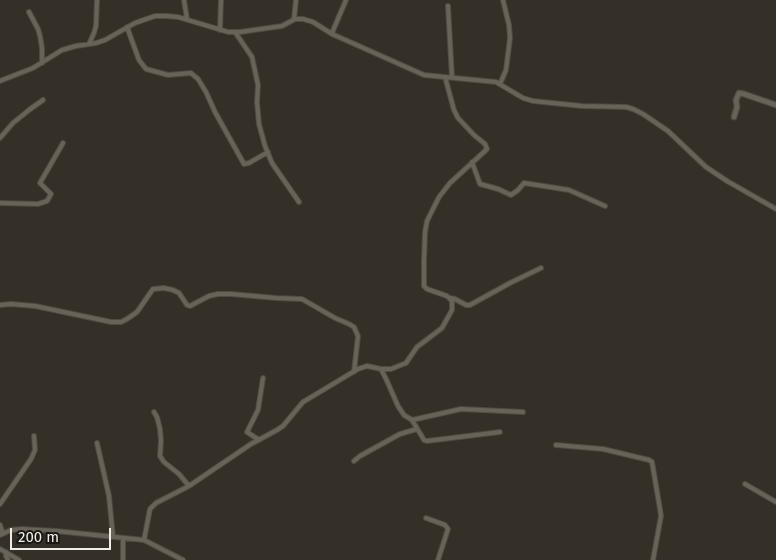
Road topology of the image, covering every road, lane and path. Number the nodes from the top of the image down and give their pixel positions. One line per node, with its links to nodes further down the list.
1 (97, 0): 15 (street)
2 (184, 0): 9 (street)
3 (221, 0): 12 (street)
4 (296, 0): 10 (street)
5 (346, 0): 14 (street)
6 (503, 0): 20 (street)
7 (448, 6): 18 (street)
8 (29, 12): 16 (street)
9 (187, 19): 11 (street); 12 (street)
10 (294, 19): 13 (street); 14 (street)
11 (127, 28): 15 (street); 26 (street)
12 (220, 30): 13 (street)
13 (234, 32): 26 (street)
14 (332, 33): 17 (street)
15 (89, 44): 16 (street)
16 (42, 63): 19 (street)
17 (445, 77): 18 (street); 27 (street)
18 (452, 78): 20 (street)
19 (0, 81)
20 (500, 84): 31 (street)
21 (43, 100): 24 (street)
22 (776, 105): 23 (street)
23 (734, 116)
24 (0, 138)
25 (63, 143): 29 (street)
26 (268, 152): 28 (street)
27 (472, 162): 30 (street); 33 (street)
28 (299, 202)
29 (0, 203)
30 (605, 206)
31 (776, 209)
32 (541, 268): 33 (street)
33 (450, 298): 35 (street)
34 (0, 305): 36 (street)
35 (381, 369): 36 (street); 40 (street)
36 (354, 372): 44 (street)
37 (263, 378): 44 (street)
38 (154, 412): 49 (street)
39 (523, 412): 40 (street)
40 (412, 420): 41 (street)
41 (416, 428): 42 (street); 47 (street)
42 (500, 432)
43 (34, 436): 51 (street)
44 (259, 440): 49 (street)
45 (97, 443): 55 (street)
46 (556, 445): 65 (street)
47 (354, 461)
48 (745, 484): 50 (street)
49 (189, 486): 57 (street)
50 (776, 502)
51 (0, 504)
52 (426, 518): 64 (street)
53 (0, 525): 54 (street)
54 (2, 534): 55 (street)
55 (113, 537): 56 (street)
56 (123, 538): 57 (street); 62 (street)
57 (144, 540): 63 (street)
58 (0, 549): 59 (street)
59 (6, 552): 60 (street); 61 (street)
60 (8, 560)
61 (19, 560)
62 (123, 560)
63 (183, 560)
64 (438, 560)
65 (653, 560)

